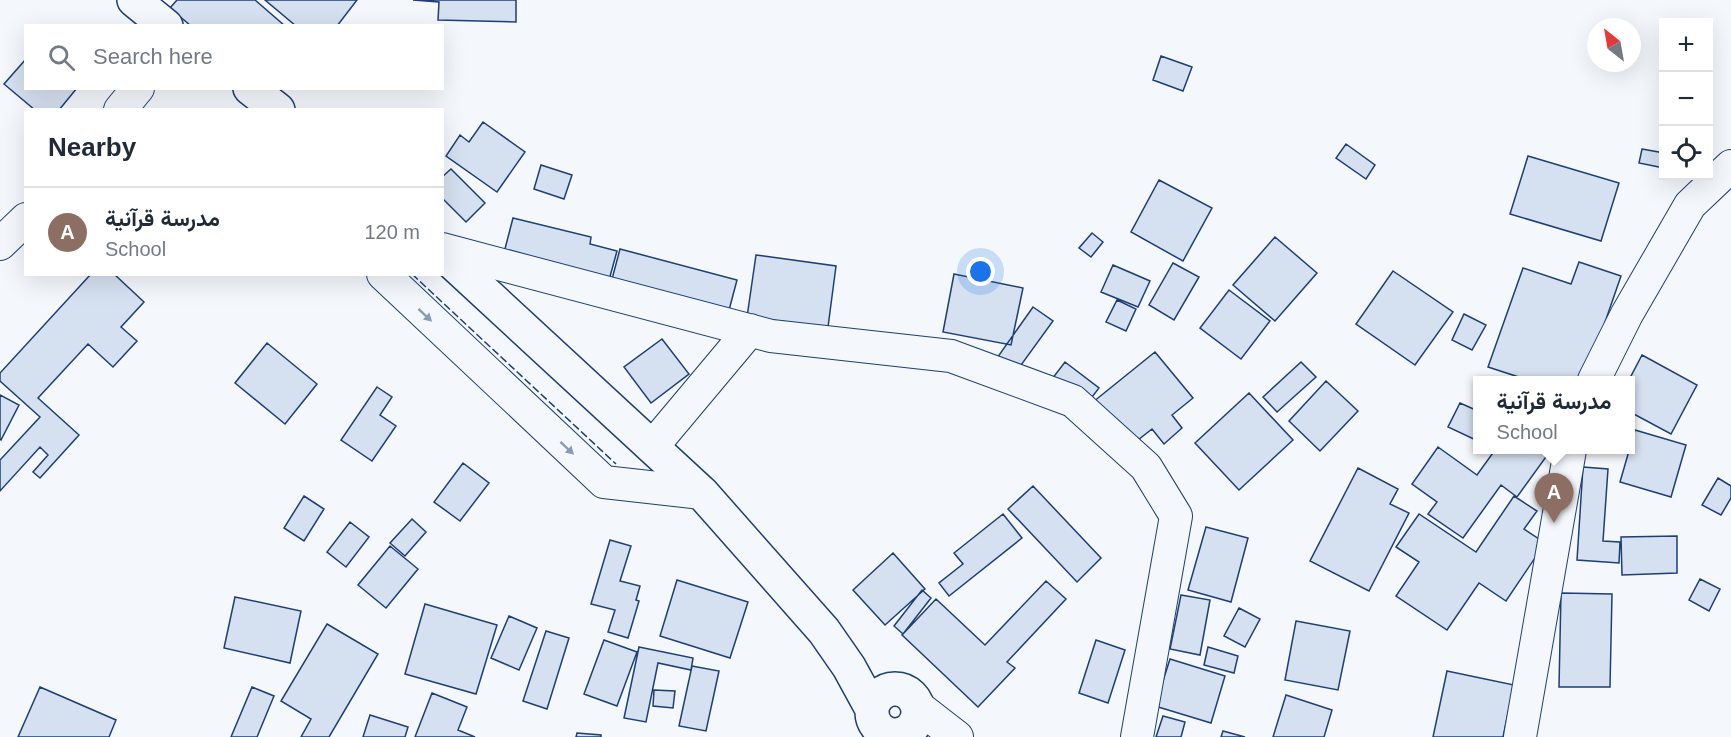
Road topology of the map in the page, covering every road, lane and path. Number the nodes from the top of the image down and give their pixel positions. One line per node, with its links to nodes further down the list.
1 (134, 0): 2 (main road)
2 (164, 24)
3 (136, 90): 5 (street)
4 (253, 90): 6 (main road)
5 (122, 108)
6 (275, 108)
7 (1731, 166): 14 (street)
8 (24, 221): 9 (street)
9 (0, 244)
10 (444, 252): 13 (street)
11 (444, 253): 15 (main road)
12 (385, 276): 17 (street, one-way to 17)
13 (750, 330): 15 (street); 20 (street)
14 (1596, 376)
15 (652, 447): 17 (main road)
16 (1569, 454): 21 (street)
17 (702, 493): 18 (main road)
18 (897, 722): 19 (street)
19 (957, 737)
20 (1137, 737)
21 (1520, 737)

